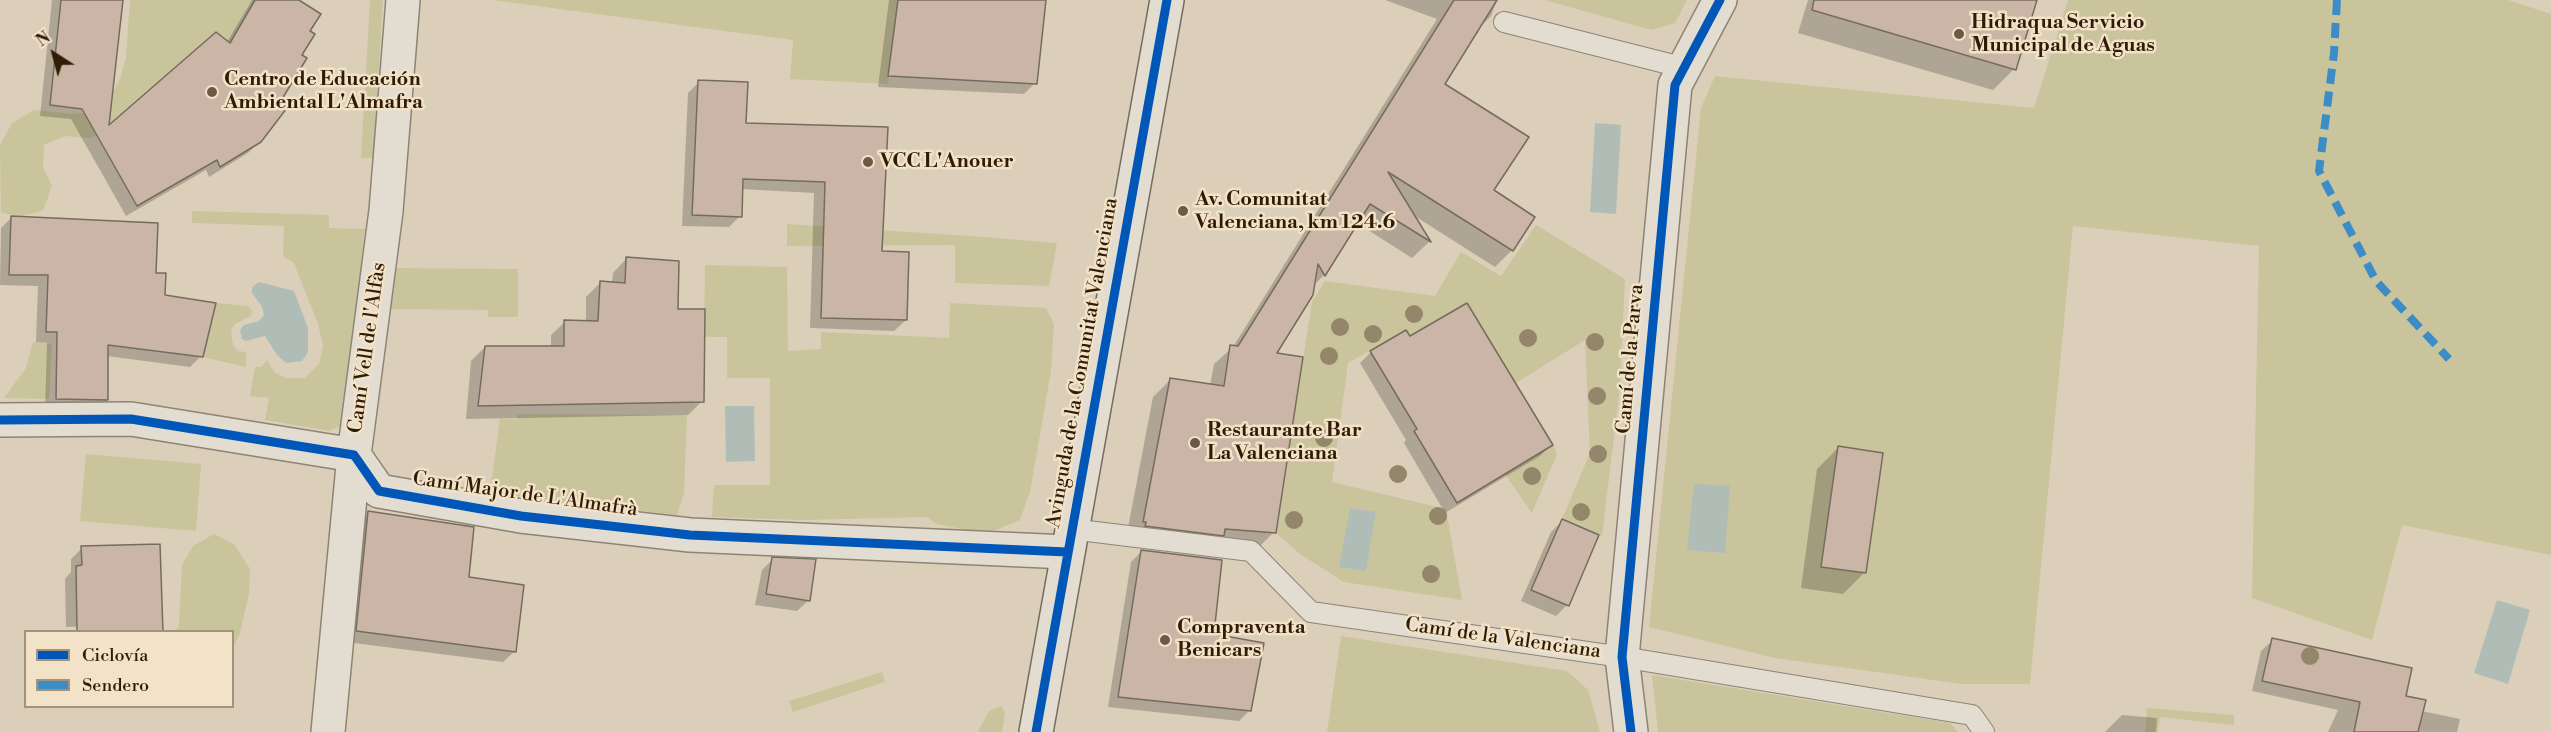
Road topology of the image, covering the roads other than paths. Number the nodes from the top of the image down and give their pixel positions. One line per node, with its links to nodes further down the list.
1 (403, 0): 7 (street, Camí Vell de l'Alfàs)
2 (1167, 0): 8 (street, Avinguda de la Comunitat Valenciana)
3 (1720, 0): 5 (street, Camí de la Parva)
4 (1504, 22): 5 (lane)
5 (1685, 68): 9 (street, Camí de la Parva)
6 (0, 420): 7 (street)
7 (354, 455): 8 (street, Camí Major de L'Almafrà); 10 (street, Camí Vell de l'Alfàs)
8 (1069, 540): 9 (lane, Camí de la Valenciana); 11 (street, Avinguda de la Comunitat Valenciana)
9 (1622, 657): 12 (street, Camí de la Parva); 13 (lane, Camí de la Valenciana)
10 (328, 732)
11 (1036, 732)
12 (1631, 732)
13 (1984, 732)

